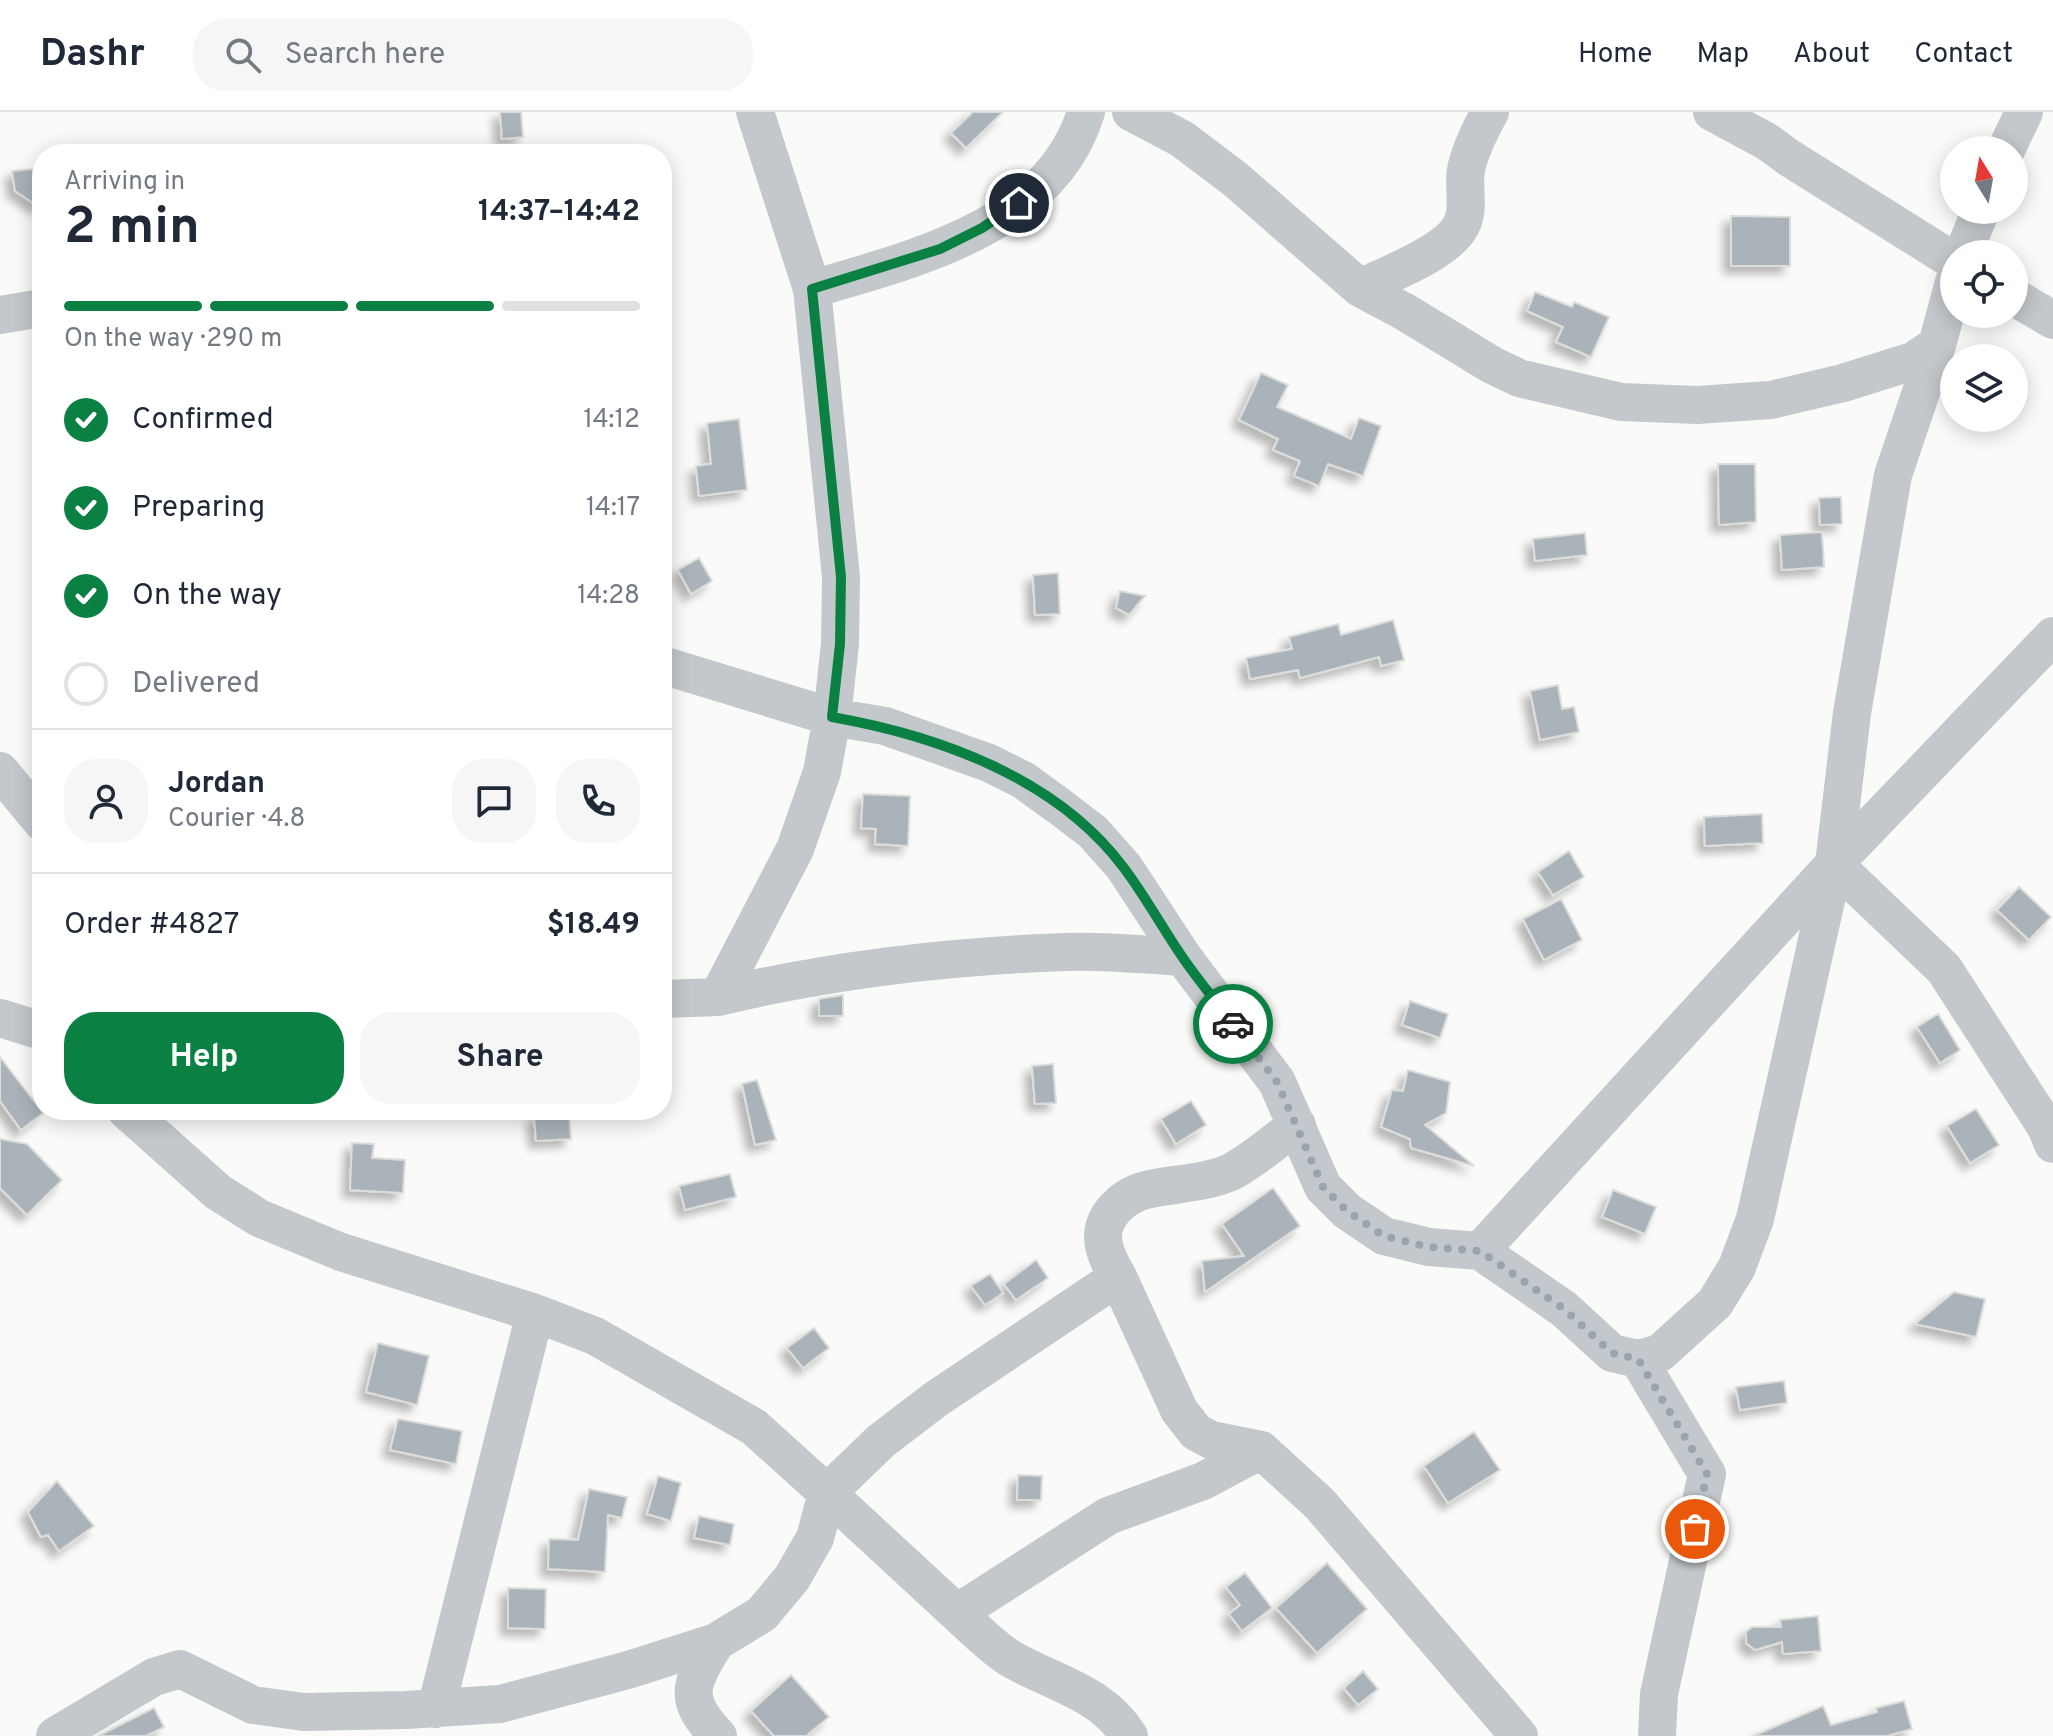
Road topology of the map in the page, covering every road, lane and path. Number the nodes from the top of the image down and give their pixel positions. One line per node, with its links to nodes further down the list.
1 (755, 112): 11 (street)
2 (1086, 112): 11 (street)
3 (1131, 112): 10 (street)
4 (1490, 112): 10 (street)
5 (1712, 112): 7 (street)
6 (2024, 112): 8 (street)
7 (1761, 126): 9 (street)
8 (2013, 136)
9 (1940, 252)
10 (1360, 288): 17 (street)
11 (812, 289): 20 (street)
12 (2028, 305): 15 (street)
13 (32, 310): 14 (street)
14 (0, 315)
15 (2053, 320)
16 (1942, 328): 17 (street)
17 (1937, 345): 23 (street)
18 (2053, 636): 23 (street)
19 (672, 668): 20 (street)
20 (832, 717): 24 (street); 25 (street)
21 (0, 771): 22 (street)
22 (32, 810)
23 (1834, 864): 31 (street); 32 (street); 35 (street)
24 (1183, 957): 25 (street); 30 (street)
25 (718, 997): 26 (street)
26 (672, 999)
27 (0, 1018): 28 (street)
28 (32, 1028)
29 (137, 1120): 34 (street)
30 (1297, 1125): 32 (street); 33 (street)
31 (2053, 1144)
32 (1480, 1251): 35 (street)
33 (1118, 1277): 36 (street); 37 (street)
34 (535, 1313): 37 (street); 40 (street)
35 (1638, 1359): 46 (street)
36 (1261, 1450): 38 (street); 45 (street)
37 (827, 1493): 38 (street); 39 (street)
38 (957, 1613): 44 (street)
39 (716, 1642): 40 (street); 43 (street)
40 (421, 1710): 41 (street); 42 (street)
41 (55, 1736)
42 (366, 1736)
43 (718, 1736)
44 (1129, 1736)
45 (1519, 1736)
46 (1657, 1736)

